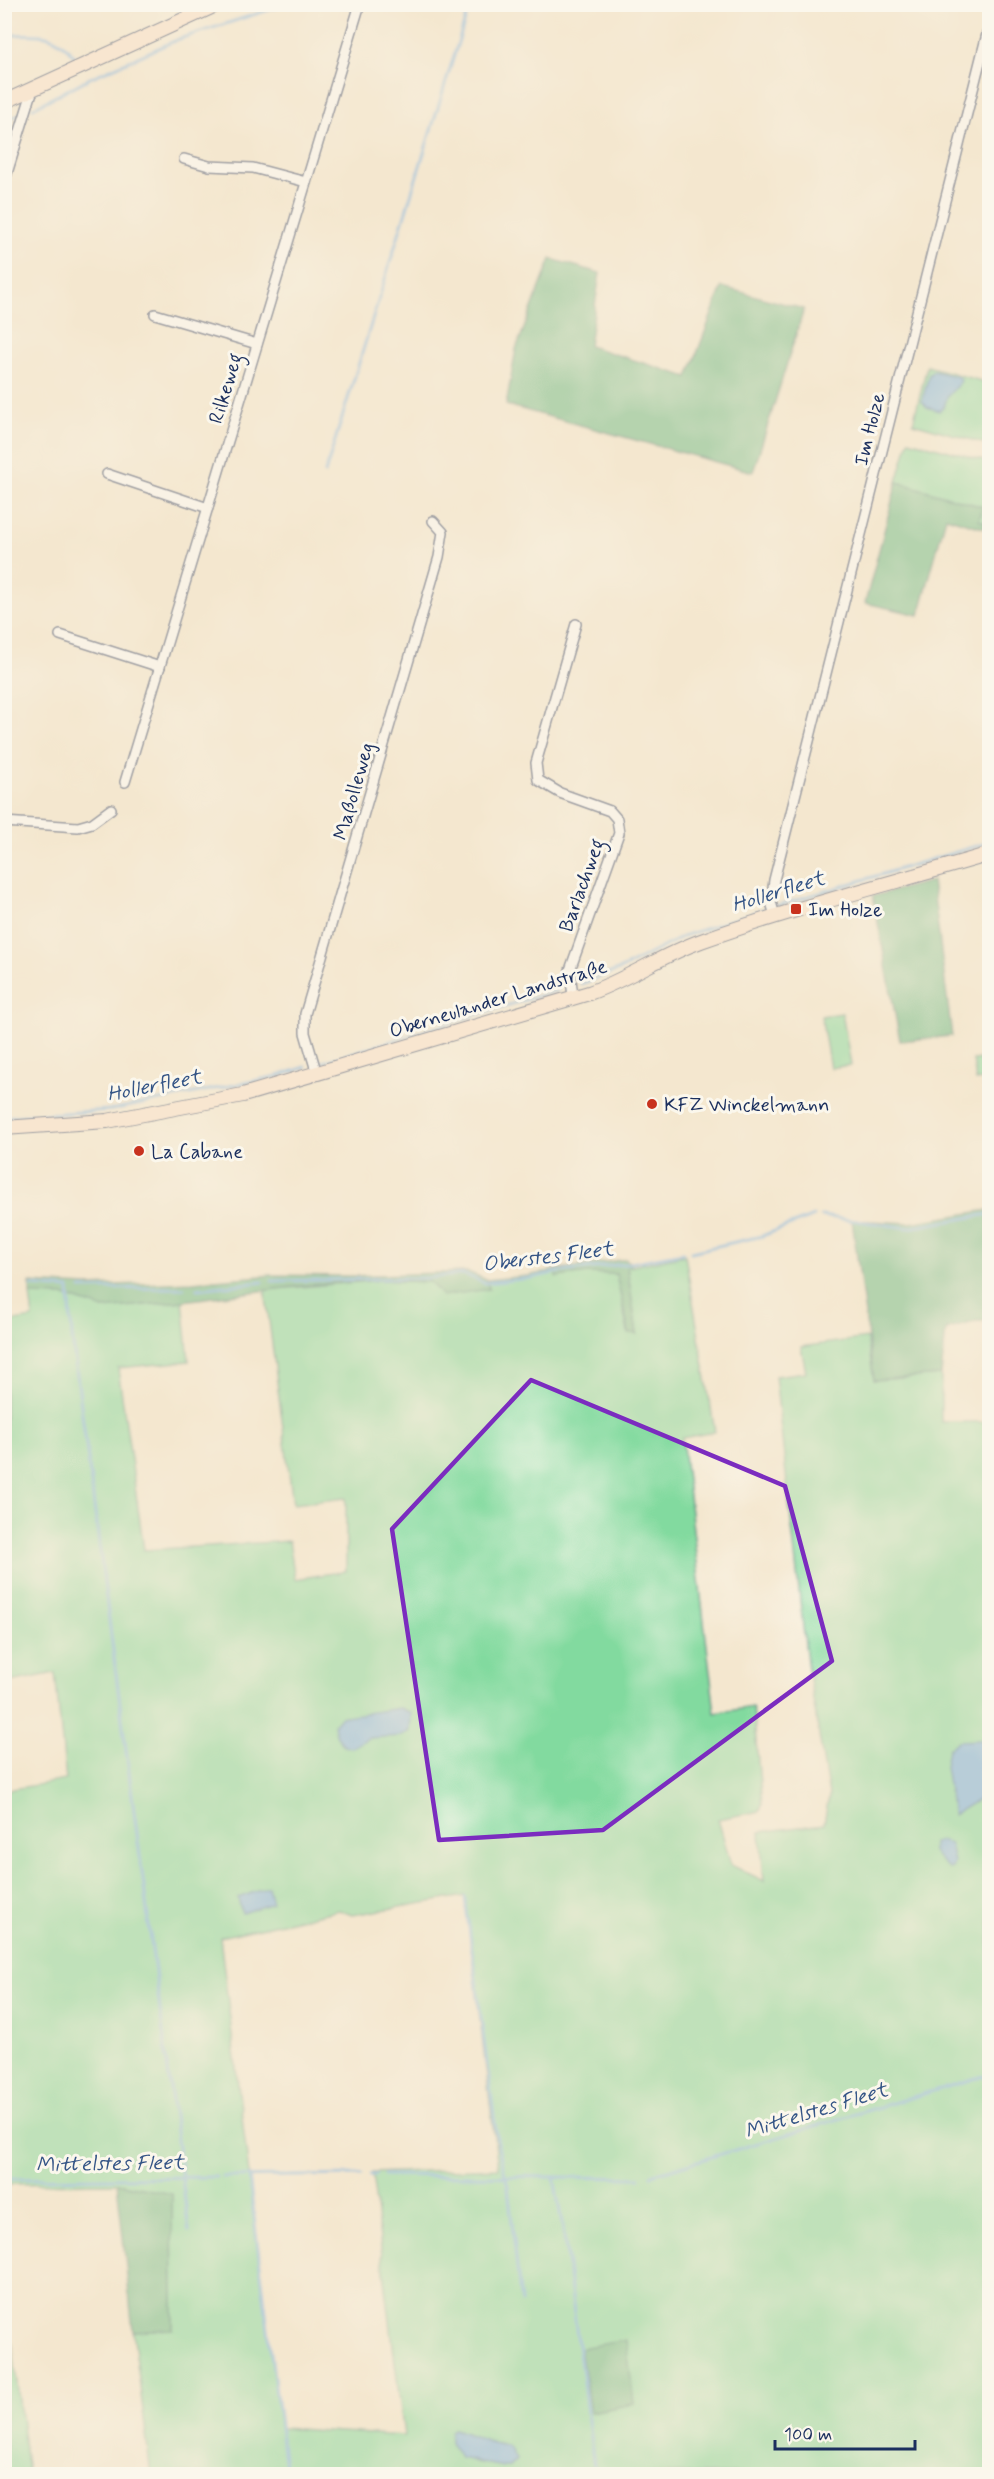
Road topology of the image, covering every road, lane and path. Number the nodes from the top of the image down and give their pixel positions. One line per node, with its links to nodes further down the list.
1 (218, 4): 4 (street)
2 (360, 4): 7 (street, Rilkeweg)
3 (990, 22): 21 (street, Im Holze)
4 (33, 89): 5 (street); 8 (street)
5 (4, 102)
6 (184, 159): 7 (street)
7 (306, 182): 10 (street, Rilkeweg)
8 (4, 183)
9 (155, 314): 10 (street)
10 (257, 344): 12 (street, Rilkeweg)
11 (107, 474): 12 (street)
12 (208, 508): 16 (street, Rilkeweg)
13 (433, 521): 23 (street, Maßolleweg)
14 (576, 624): 22 (street, Barlachweg)
15 (60, 635): 16 (street)
16 (160, 667): 17 (street, Rilkeweg)
17 (125, 782)
18 (111, 809): 19 (street)
19 (4, 822)
20 (990, 854): 21 (street, Oberneulander Landstraße)
21 (773, 909): 22 (street, Oberneulander Landstraße)
22 (573, 997): 23 (street, Oberneulander Landstraße)
23 (317, 1074): 24 (street, Oberneulander Landstraße)
24 (4, 1128)

